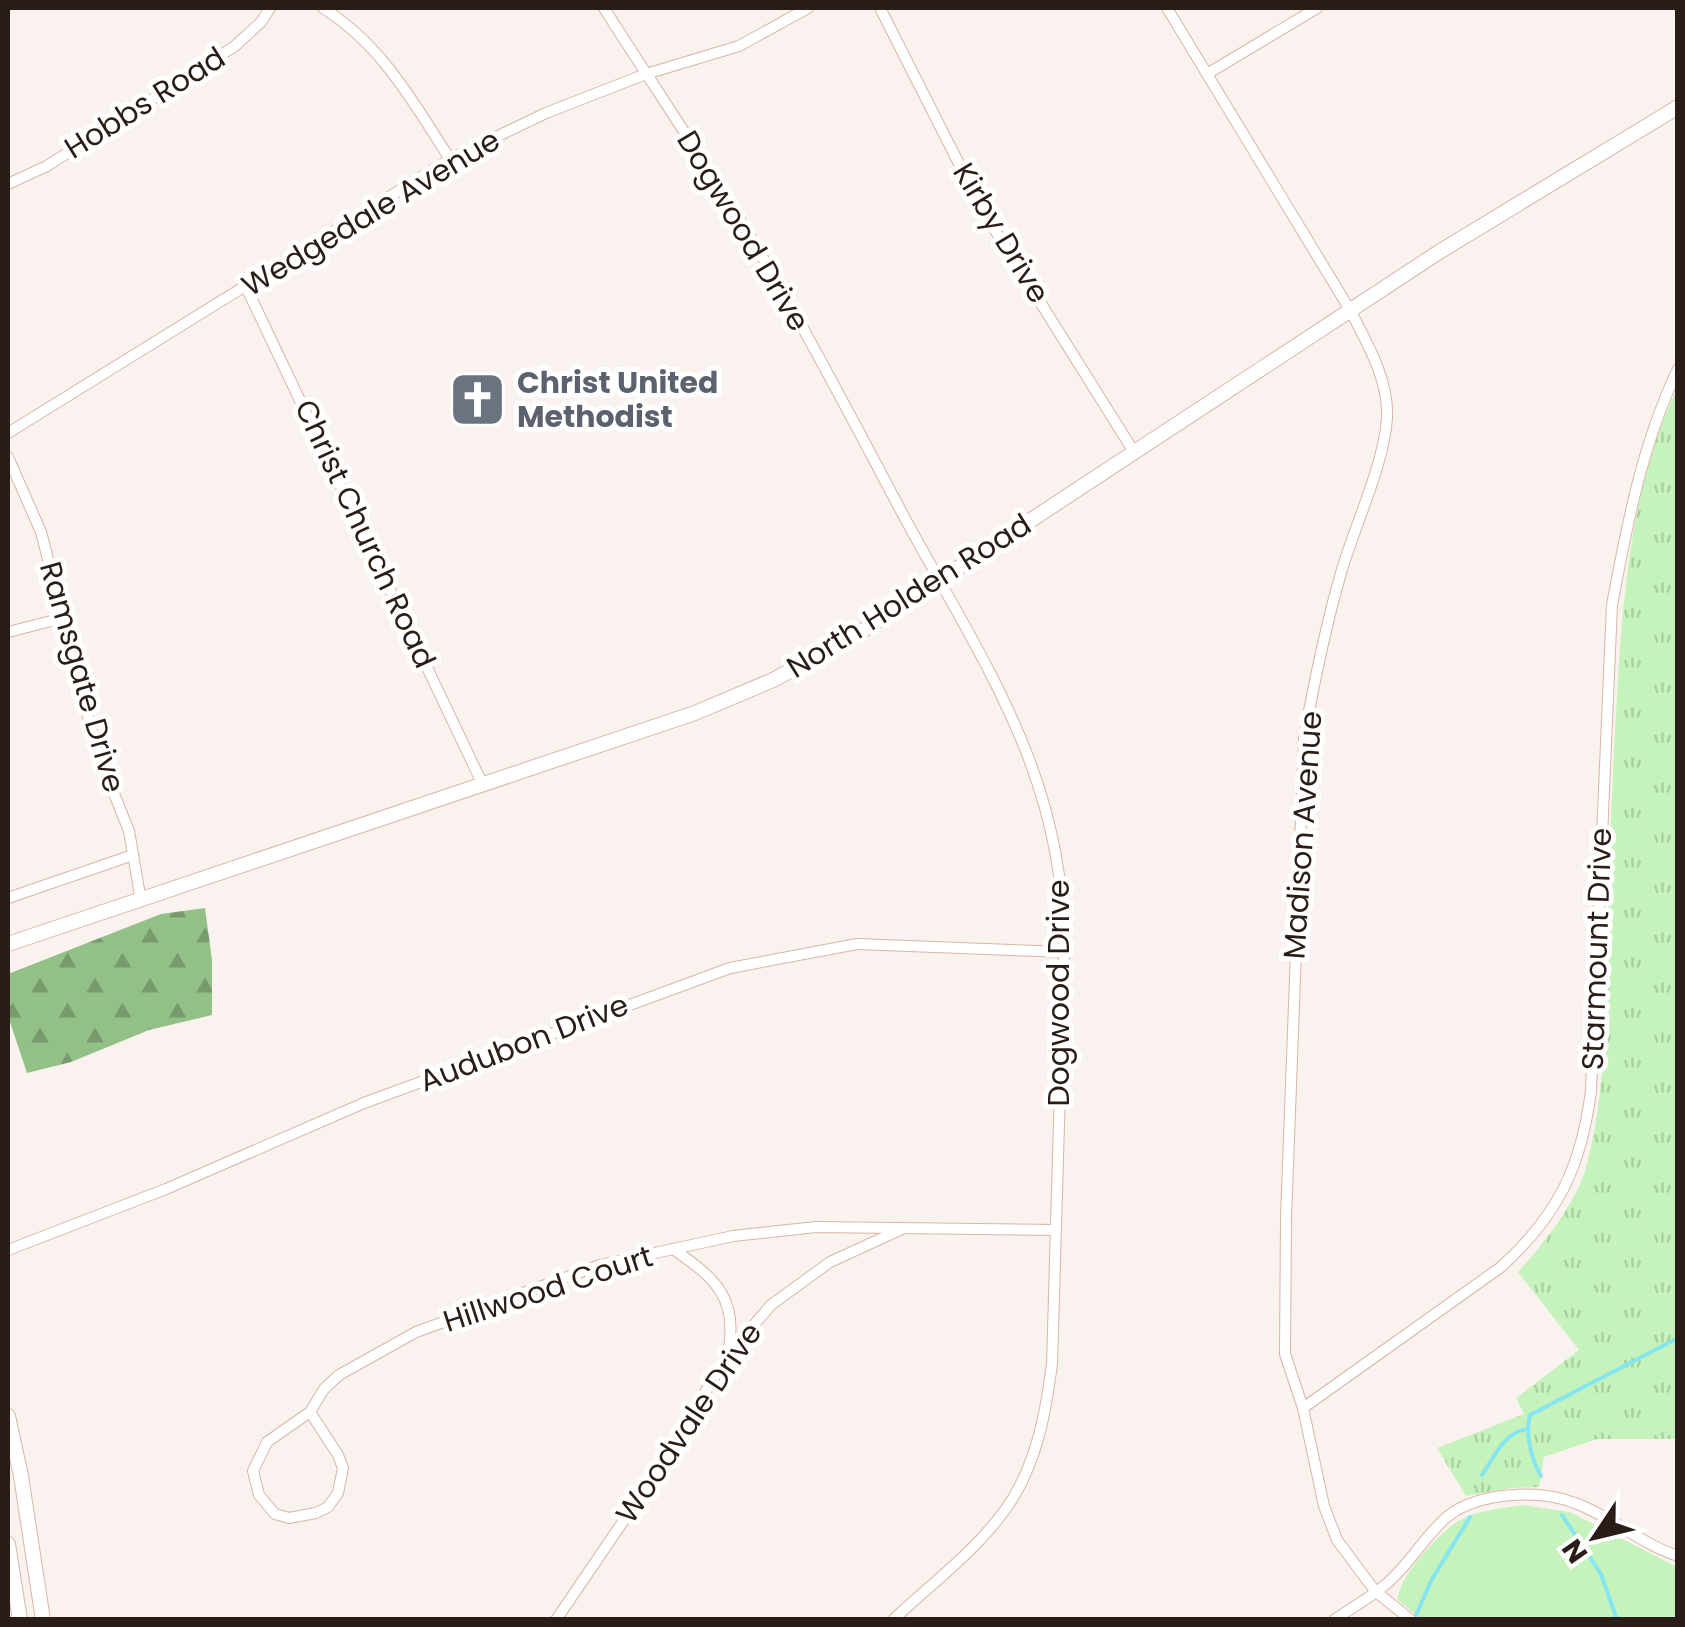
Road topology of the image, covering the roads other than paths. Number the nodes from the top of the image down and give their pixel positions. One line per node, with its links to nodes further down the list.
1 (270, 8): 12 (street, Hobbs Road)
2 (323, 8): 11 (street)
3 (604, 8): 8 (street, Dogwood Drive)
4 (808, 8): 8 (street, Wedgedale Avenue)
5 (880, 8): 17 (street, Kirby Drive)
6 (1166, 8): 9 (street, Madison Avenue)
7 (1318, 8): 9 (street)
8 (646, 74): 11 (street, Wedgedale Avenue); 19 (street, Dogwood Drive)
9 (1206, 74): 14 (street, Madison Avenue)
10 (1678, 106): 14 (main road, North Holden Road)
11 (450, 159): 13 (street, Wedgedale Avenue)
12 (8, 184)
13 (246, 287): 16 (street, Wedgedale Avenue); 22 (street, Christ Church Road)
14 (1350, 310): 17 (main road, North Holden Road); 33 (street, Madison Avenue)
15 (1678, 370): 33 (street, Starmount Drive)
16 (8, 433)
17 (1134, 452): 19 (main road, North Holden Road)
18 (9, 461): 20 (street, Ramsgate Drive)
19 (938, 581): 22 (main road, North Holden Road); 27 (street, Dogwood Drive)
20 (63, 618): 21 (street); 23 (street, Ramsgate Drive)
21 (8, 632)
22 (482, 784): 25 (main road, North Holden Road)
23 (133, 855): 24 (street); 25 (street, Ramsgate Drive)
24 (8, 898)
25 (141, 901): 26 (main road, North Holden Road)
26 (8, 944)
27 (1064, 952): 29 (street, Dogwood Drive); 31 (street, Audubon Drive)
28 (903, 1228): 29 (street, Hillwood Court); 30 (street, Hillwood Court); 32 (street, Woodvale Drive)
29 (1055, 1230): 42 (street, Dogwood Drive)
30 (673, 1249): 32 (street); 34 (street, Hillwood Court)
31 (8, 1250)
32 (728, 1354): 41 (street, Woodvale Drive)
33 (1304, 1408): 38 (street, Madison Avenue)
34 (310, 1412): 34 (street, Hillwood Court)
35 (8, 1416): 40 (main road)
36 (8, 1544): 39 (main road)
37 (1678, 1556): 38 (street)
38 (1375, 1592): 43 (street); 44 (street)
39 (20, 1620)
40 (43, 1620)
41 (556, 1620)
42 (893, 1620)
43 (1334, 1620)
44 (1411, 1620)

